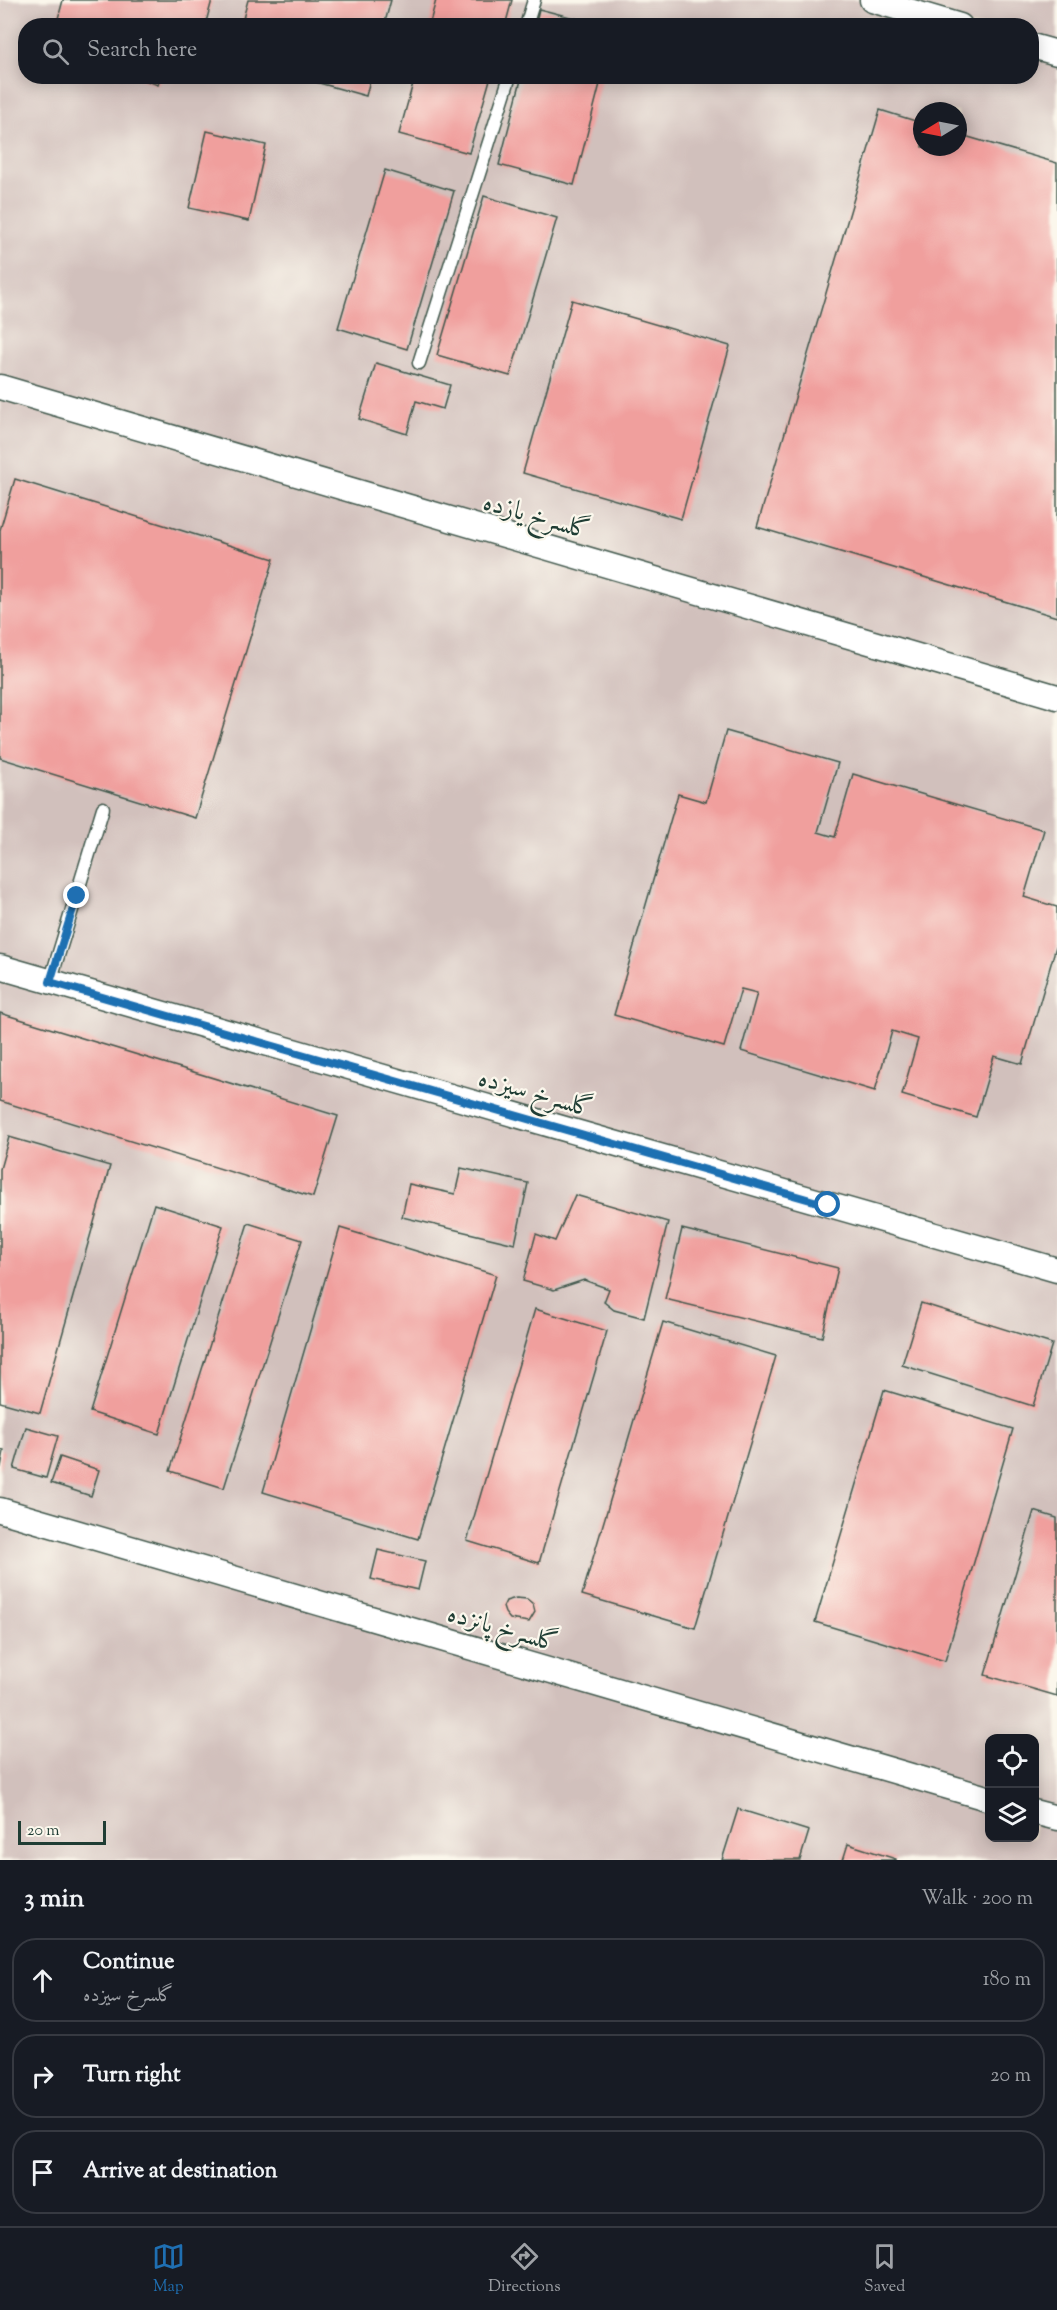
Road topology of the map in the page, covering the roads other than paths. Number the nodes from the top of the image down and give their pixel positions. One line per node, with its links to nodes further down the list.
1 (534, 0): 3 (lane)
2 (872, 0): 4 (street)
3 (528, 18)
4 (933, 18)
5 (1039, 48): 6 (street)
6 (1057, 53)
7 (507, 84): 8 (lane)
8 (419, 363)
9 (0, 387): 10 (street, گلسرخ یازده)
10 (1057, 697)
11 (103, 808): 13 (lane)
12 (0, 967): 13 (street, گلسرخ سیزده)
13 (50, 982): 14 (street, گلسرخ سیزده)
14 (1057, 1270)
15 (0, 1510): 16 (street, گلسرخ پانزده)
16 (985, 1797)
17 (1039, 1813): 18 (street)
18 (1057, 1818)

